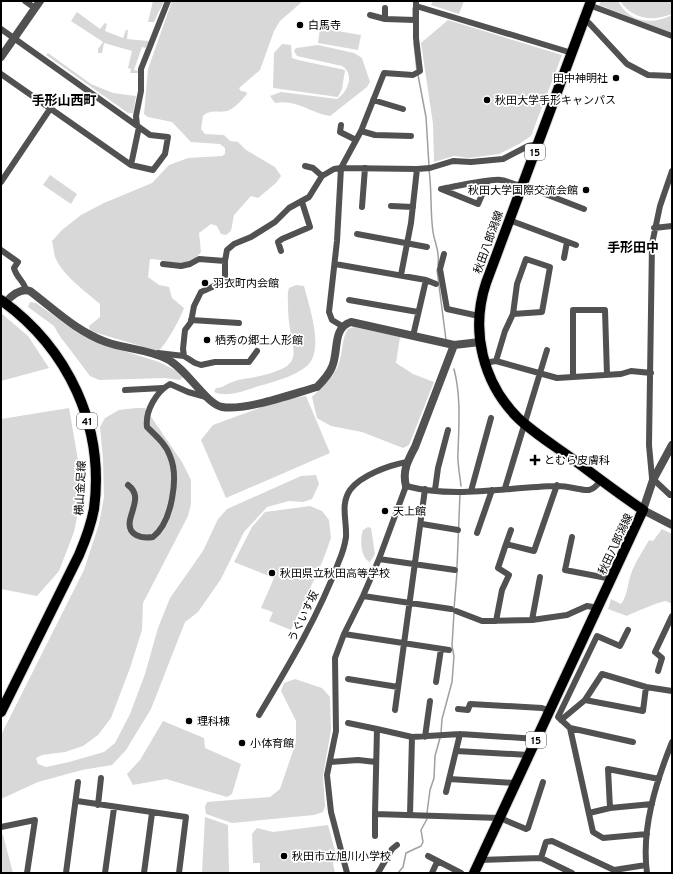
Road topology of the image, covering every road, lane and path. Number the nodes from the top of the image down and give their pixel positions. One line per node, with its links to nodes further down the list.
1 (24, 1): 6 (street)
2 (40, 1): 6 (street)
3 (168, 1): 23 (street)
4 (416, 3): 10 (street); 15 (street)
5 (590, 3): 11 (main road, 秋田八郎潟線 / 15); 13 (street)
6 (35, 8): 14 (street)
7 (385, 8): 9 (street)
8 (370, 15): 9 (street)
9 (384, 18): 10 (street)
10 (415, 20): 19 (street)
11 (584, 20): 15 (main road, 秋田八郎潟線 / 15); 18 (street)
12 (1, 30): 14 (street)
13 (672, 36)
14 (14, 38): 16 (street); 23 (street)
15 (572, 53): 27 (main road, 秋田八郎潟線 / 15)
16 (1, 57)
17 (1, 74): 20 (street)
18 (672, 76)
19 (373, 100): 21 (street); 24 (street)
20 (50, 109): 28 (street); 35 (street)
21 (403, 109)
22 (341, 125): 26 (street)
23 (138, 126): 28 (street); 28 (street)
24 (361, 131): 25 (street); 26 (street)
25 (411, 136)
26 (356, 140): 30 (street)
27 (538, 144): 32 (street); 37 (main road, 秋田八郎潟線 / 15)
28 (131, 165)
29 (305, 166): 34 (street)
30 (341, 168): 31 (street); 34 (street); 57 (street)
31 (364, 168): 32 (street); 40 (street)
32 (417, 169): 41 (street)
33 (672, 171): 45 (street)
34 (322, 176): 38 (street)
35 (1, 182)
36 (488, 182): 36 (street); 37 (street)
37 (522, 185): 42 (street); 43 (main road, 秋田八郎潟線 / 15)
38 (302, 202): 52 (street); 55 (street)
39 (391, 206): 41 (street)
40 (362, 207)
41 (413, 207): 47 (street)
42 (584, 208)
43 (509, 220): 48 (street); 66 (main road, 秋田八郎潟線 / 15)
44 (672, 226): 45 (street)
45 (654, 228): 80 (street)
46 (357, 234): 47 (street)
47 (408, 242): 50 (street); 58 (street)
48 (567, 242): 49 (street); 54 (street)
49 (576, 245)
50 (427, 247)
51 (1, 250): 61 (street)
52 (281, 251)
53 (444, 254): 66 (street)
54 (564, 258)
55 (225, 261): 56 (street); 67 (street)
56 (163, 264)
57 (335, 264): 58 (street); 69 (street)
58 (401, 275): 59 (street)
59 (426, 280): 60 (street); 64 (street)
60 (436, 284)
61 (26, 290): 63 (street); 75 (street)
62 (349, 300): 64 (street)
63 (3, 302): 138 (main road, 横山金足線 / 41)
64 (418, 312): 70 (street)
65 (513, 314): 65 (street); 77 (street)
66 (479, 316): 71 (main road, 秋田八郎潟線 / 15)
67 (191, 320): 68 (street); 76 (street)
68 (239, 323)
69 (342, 326): 70 (street); 85 (street)
70 (413, 336): 72 (street)
71 (480, 342): 72 (street); 78 (main road, 秋田八郎潟線 / 15)
72 (454, 345): 90 (street)
73 (547, 350): 79 (street)
74 (257, 351): 76 (street)
75 (150, 353): 76 (street); 85 (street)
76 (184, 356)
77 (496, 361): 78 (street); 79 (street)
78 (484, 363): 87 (main road, 秋田八郎潟線 / 15)
79 (540, 373): 82 (street); 87 (street)
80 (651, 373): 81 (street); 92 (street)
81 (607, 375): 82 (street); 82 (street)
82 (573, 377)
83 (163, 388): 84 (street); 85 (street); 93 (street)
84 (125, 390)
85 (206, 396)
86 (491, 418): 100 (street)
87 (524, 424): 91 (main road, 秋田八郎潟線 / 15); 96 (street)
88 (448, 430): 98 (street)
89 (672, 445): 92 (street)
90 (407, 462): 94 (street); 139 (street, うぐいす坂)
91 (601, 480): 95 (street); 102 (main road, 秋田八郎潟線 / 15)
92 (653, 480): 101 (street); 102 (street)
93 (128, 485)
94 (406, 486): 97 (street); 110 (street)
95 (557, 486): 96 (street); 109 (street)
96 (505, 488): 99 (street)
97 (425, 489): 98 (street); 103 (street)
98 (435, 490): 100 (street)
99 (492, 490): 100 (street); 107 (street)
100 (470, 491)
101 (672, 494)
102 (643, 510): 104 (street); 114 (main road, 秋田八郎潟線 / 15)
103 (422, 524): 105 (street); 111 (street)
104 (672, 525)
105 (458, 530)
106 (511, 530): 109 (street)
107 (477, 533)
108 (572, 537): 114 (street)
109 (506, 544): 120 (street)
110 (379, 559): 111 (street); 115 (street)
111 (416, 565): 112 (street); 116 (street)
112 (455, 570)
113 (540, 576): 119 (street)
114 (612, 579): 117 (main road, 秋田八郎潟線 / 15)
115 (363, 596): 116 (street); 122 (street)
116 (410, 604): 120 (street); 123 (street)
117 (599, 608): 119 (street); 131 (main road, 秋田八郎潟線 / 15)
118 (672, 616): 126 (street)
119 (532, 620): 120 (street)
120 (496, 621)
121 (628, 630): 131 (street)
122 (344, 634): 123 (street); 152 (street)
123 (404, 643): 124 (street); 129 (street)
124 (441, 649): 125 (street); 128 (street)
125 (449, 650)
126 (658, 671)
127 (348, 679): 129 (street)
128 (436, 682)
129 (398, 687): 136 (street)
130 (646, 687): 132 (street); 133 (street); 133 (street)
131 (567, 688): 137 (main road, 秋田八郎潟線 / 15); 140 (street)
132 (672, 691)
133 (585, 700): 140 (street)
134 (430, 701): 145 (street)
135 (458, 709): 137 (street)
136 (394, 710)
137 (550, 711): 147 (main road, 秋田八郎潟線 / 15)
138 (1, 712)
139 (259, 715)
140 (561, 720): 142 (street)
141 (348, 723): 143 (street)
142 (570, 728): 148 (street); 167 (street)
143 (377, 729): 146 (street); 153 (street)
144 (460, 734): 145 (street); 147 (street); 150 (street)
145 (425, 737): 146 (street)
146 (412, 738): 169 (street)
147 (537, 739): 151 (main road, 秋田八郎潟線 / 15)
148 (633, 742)
149 (672, 742): 156 (street)
150 (456, 751): 151 (street); 155 (street)
151 (529, 755): 159 (main road, 秋田八郎潟線 / 15)
152 (330, 762): 153 (street); 187 (street)
153 (376, 762): 168 (street)
154 (101, 778): 163 (street)
155 (449, 779): 159 (street); 160 (street)
156 (659, 779): 162 (street); 165 (street)
157 (78, 782): 161 (street)
158 (543, 782): 170 (street)
159 (516, 783): 170 (main road, 秋田八郎潟線 / 15)
160 (446, 792)
161 (77, 801): 163 (street); 183 (street)
162 (652, 804): 165 (street); 172 (street)
163 (98, 805): 164 (street)
164 (114, 808): 166 (street); 184 (street)
165 (610, 808): 167 (street)
166 (152, 813): 185 (street); 186 (street)
167 (589, 813): 172 (street)
168 (375, 814): 169 (street); 173 (street)
169 (410, 815): 170 (street)
170 (500, 818): 177 (main road, 秋田八郎潟線 / 15)
171 (1, 827): 182 (street)
172 (647, 834): 179 (street)
173 (375, 836)
174 (397, 845): 188 (street)
175 (428, 856): 178 (street)
176 (541, 858): 177 (street); 180 (street); 181 (street)
177 (480, 860): 191 (main road, 秋田八郎潟線 / 15)
178 (437, 862): 189 (street); 190 (street)
179 (646, 866): 181 (street); 193 (street)
180 (559, 870): 192 (street)
181 (614, 871)
182 (27, 873)
183 (66, 873)
184 (105, 873)
185 (144, 873)
186 (179, 873)
187 (347, 873)
188 (378, 873)
189 (432, 873)
190 (461, 873)
191 (474, 873)
192 (572, 873)
193 (647, 873)

